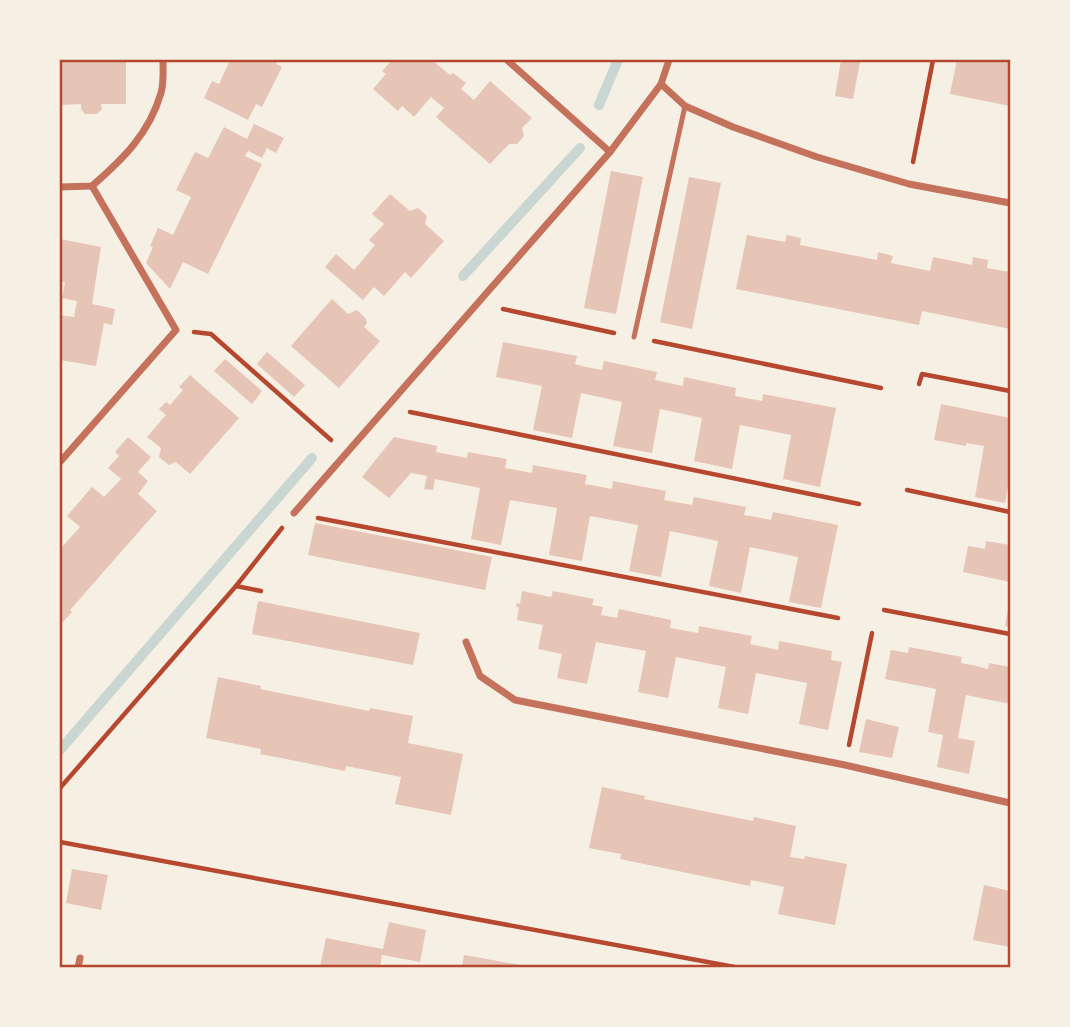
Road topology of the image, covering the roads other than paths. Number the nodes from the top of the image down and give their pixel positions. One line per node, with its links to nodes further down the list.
1 (163, 60): 7 (street)
2 (507, 60): 6 (street)
3 (668, 60): 4 (street)
4 (661, 84): 5 (street); 6 (street)
5 (685, 106): 9 (street); 10 (lane)
6 (610, 152): 12 (street)
7 (92, 186): 8 (street); 11 (street)
8 (60, 187)
9 (1010, 203)
10 (634, 337)
11 (60, 462)
12 (294, 513)
13 (466, 642): 14 (street)
14 (1010, 803)
15 (79, 958): 16 (street)
16 (78, 968)

